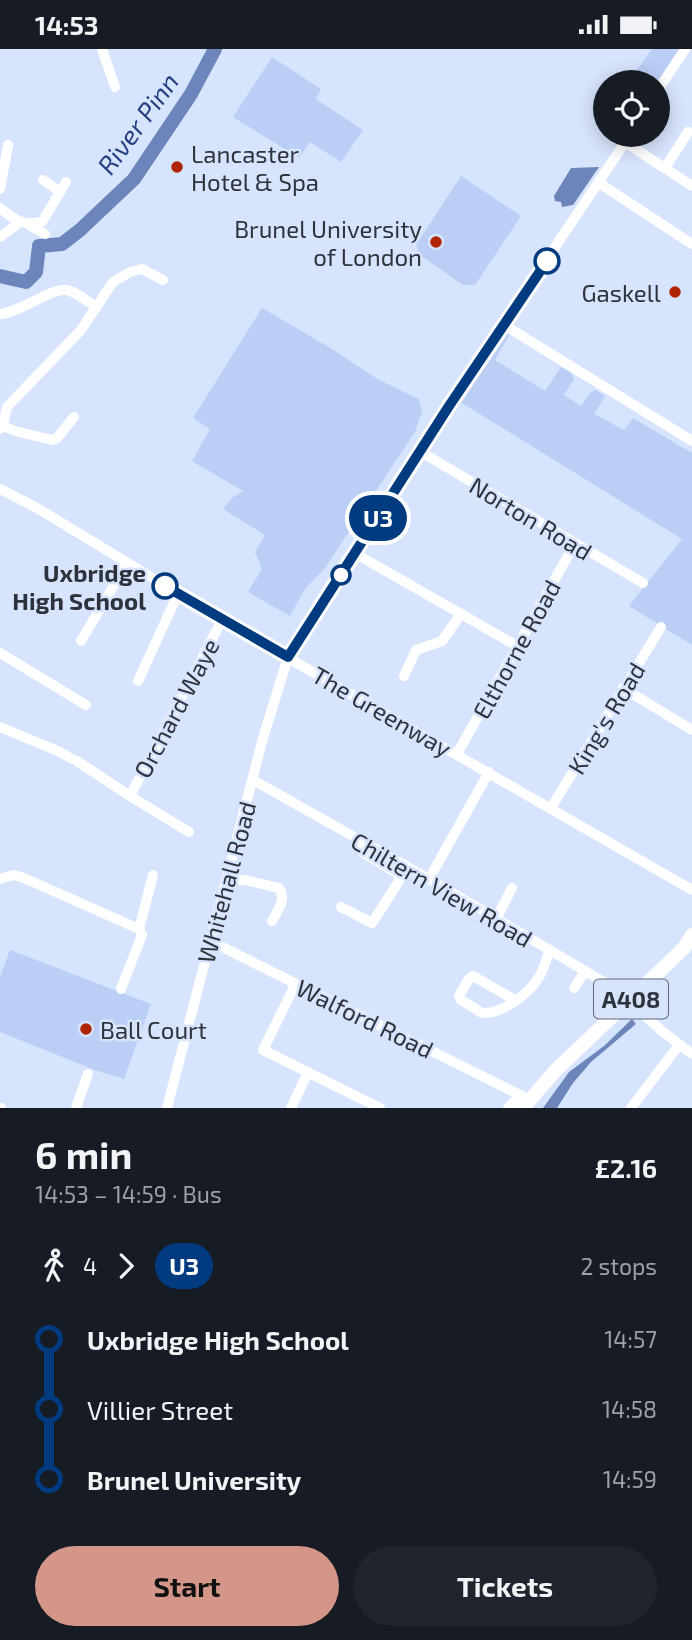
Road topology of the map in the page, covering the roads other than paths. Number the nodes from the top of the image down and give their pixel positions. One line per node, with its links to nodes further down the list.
1 (102, 49): 4 (street)
2 (685, 49): 3 (street)
3 (670, 72)
4 (115, 87)
5 (688, 132): 9 (street)
6 (8, 145): 13 (street)
7 (621, 147): 11 (street, Whitehall Road)
8 (638, 147): 9 (street)
9 (665, 168): 12 (street)
10 (43, 180): 15 (street)
11 (598, 183): 18 (street); 22 (street, Whitehall Road)
12 (692, 185)
13 (0, 189)
14 (0, 208): 15 (street)
15 (24, 224): 16 (street); 17 (street)
16 (45, 234)
17 (0, 237)
18 (692, 244)
19 (163, 280): 20 (street)
20 (96, 307): 21 (street); 24 (street)
21 (0, 314)
22 (504, 325): 25 (street); 26 (street, Whitehall Road)
23 (74, 417): 24 (street)
24 (1, 427)
25 (692, 441)
26 (421, 452): 28 (street, Norton Road); 29 (street, Whitehall Road)
27 (0, 489): 30 (street, The Greenway)
28 (574, 545): 31 (street, Norton Road); 37 (street, Elthorne Road)
29 (356, 554): 33 (street); 39 (street, Whitehall Road)
30 (127, 563): 32 (street, The Greenway); 36 (street)
31 (642, 583)
32 (178, 594): 34 (street, The Greenway); 41 (street)
33 (461, 614): 37 (street); 40 (street)
34 (222, 620): 39 (street, The Greenway); 49 (street, Orchard Waye)
35 (661, 628): 42 (street, King's Road)
36 (81, 641)
37 (517, 646): 46 (street, Elthorne Road)
38 (0, 653): 43 (street)
39 (288, 657): 46 (street, The Greenway); 48 (street, Whitehall Road)
40 (404, 676)
41 (138, 681)
42 (624, 688): 45 (street); 50 (street, King's Road)
43 (86, 705)
44 (0, 727): 49 (street, Orchard Waye)
45 (692, 730)
46 (457, 754): 47 (street, The Greenway)
47 (489, 772): 50 (street, The Greenway); 55 (street)
48 (253, 780): 52 (street, Chiltern View Road); 56 (street, Whitehall Road)
49 (130, 796): 51 (street, Orchard Waye)
50 (551, 808): 58 (street, The Greenway)
51 (189, 832)
52 (360, 842): 55 (street, Chiltern View Road); 59 (street)
53 (153, 875): 62 (street)
54 (0, 879): 62 (street)
55 (429, 879): 60 (street, Chiltern View Road)
56 (228, 880): 61 (street); 64 (street, Whitehall Road)
57 (512, 888): 60 (street)
58 (692, 890)
59 (341, 908)
60 (496, 919): 65 (street, Chiltern View Road)
61 (272, 921)
62 (139, 929): 69 (street)
63 (692, 935): 71 (main road, A408)
64 (210, 941): 67 (street, Walford Road); 78 (street, Whitehall Road)
65 (550, 950): 66 (street, Chiltern View Road); 70 (street)
66 (585, 971): 68 (street); 71 (street, Chiltern View Road)
67 (295, 985): 74 (street); 76 (street, Walford Road)
68 (574, 988)
69 (121, 989)
70 (514, 1000): 70 (street)
71 (636, 1006): 72 (street, Chiltern View Road); 76 (main road, A408)
72 (679, 1045): 73 (street, Chiltern View Road); 82 (street)
73 (692, 1054)
74 (308, 1072): 79 (street); 80 (street)
75 (88, 1074): 77 (street)
76 (524, 1101): 81 (street)
77 (76, 1108)
78 (167, 1108)
79 (291, 1108)
80 (380, 1108)
81 (508, 1108)
82 (631, 1108)

